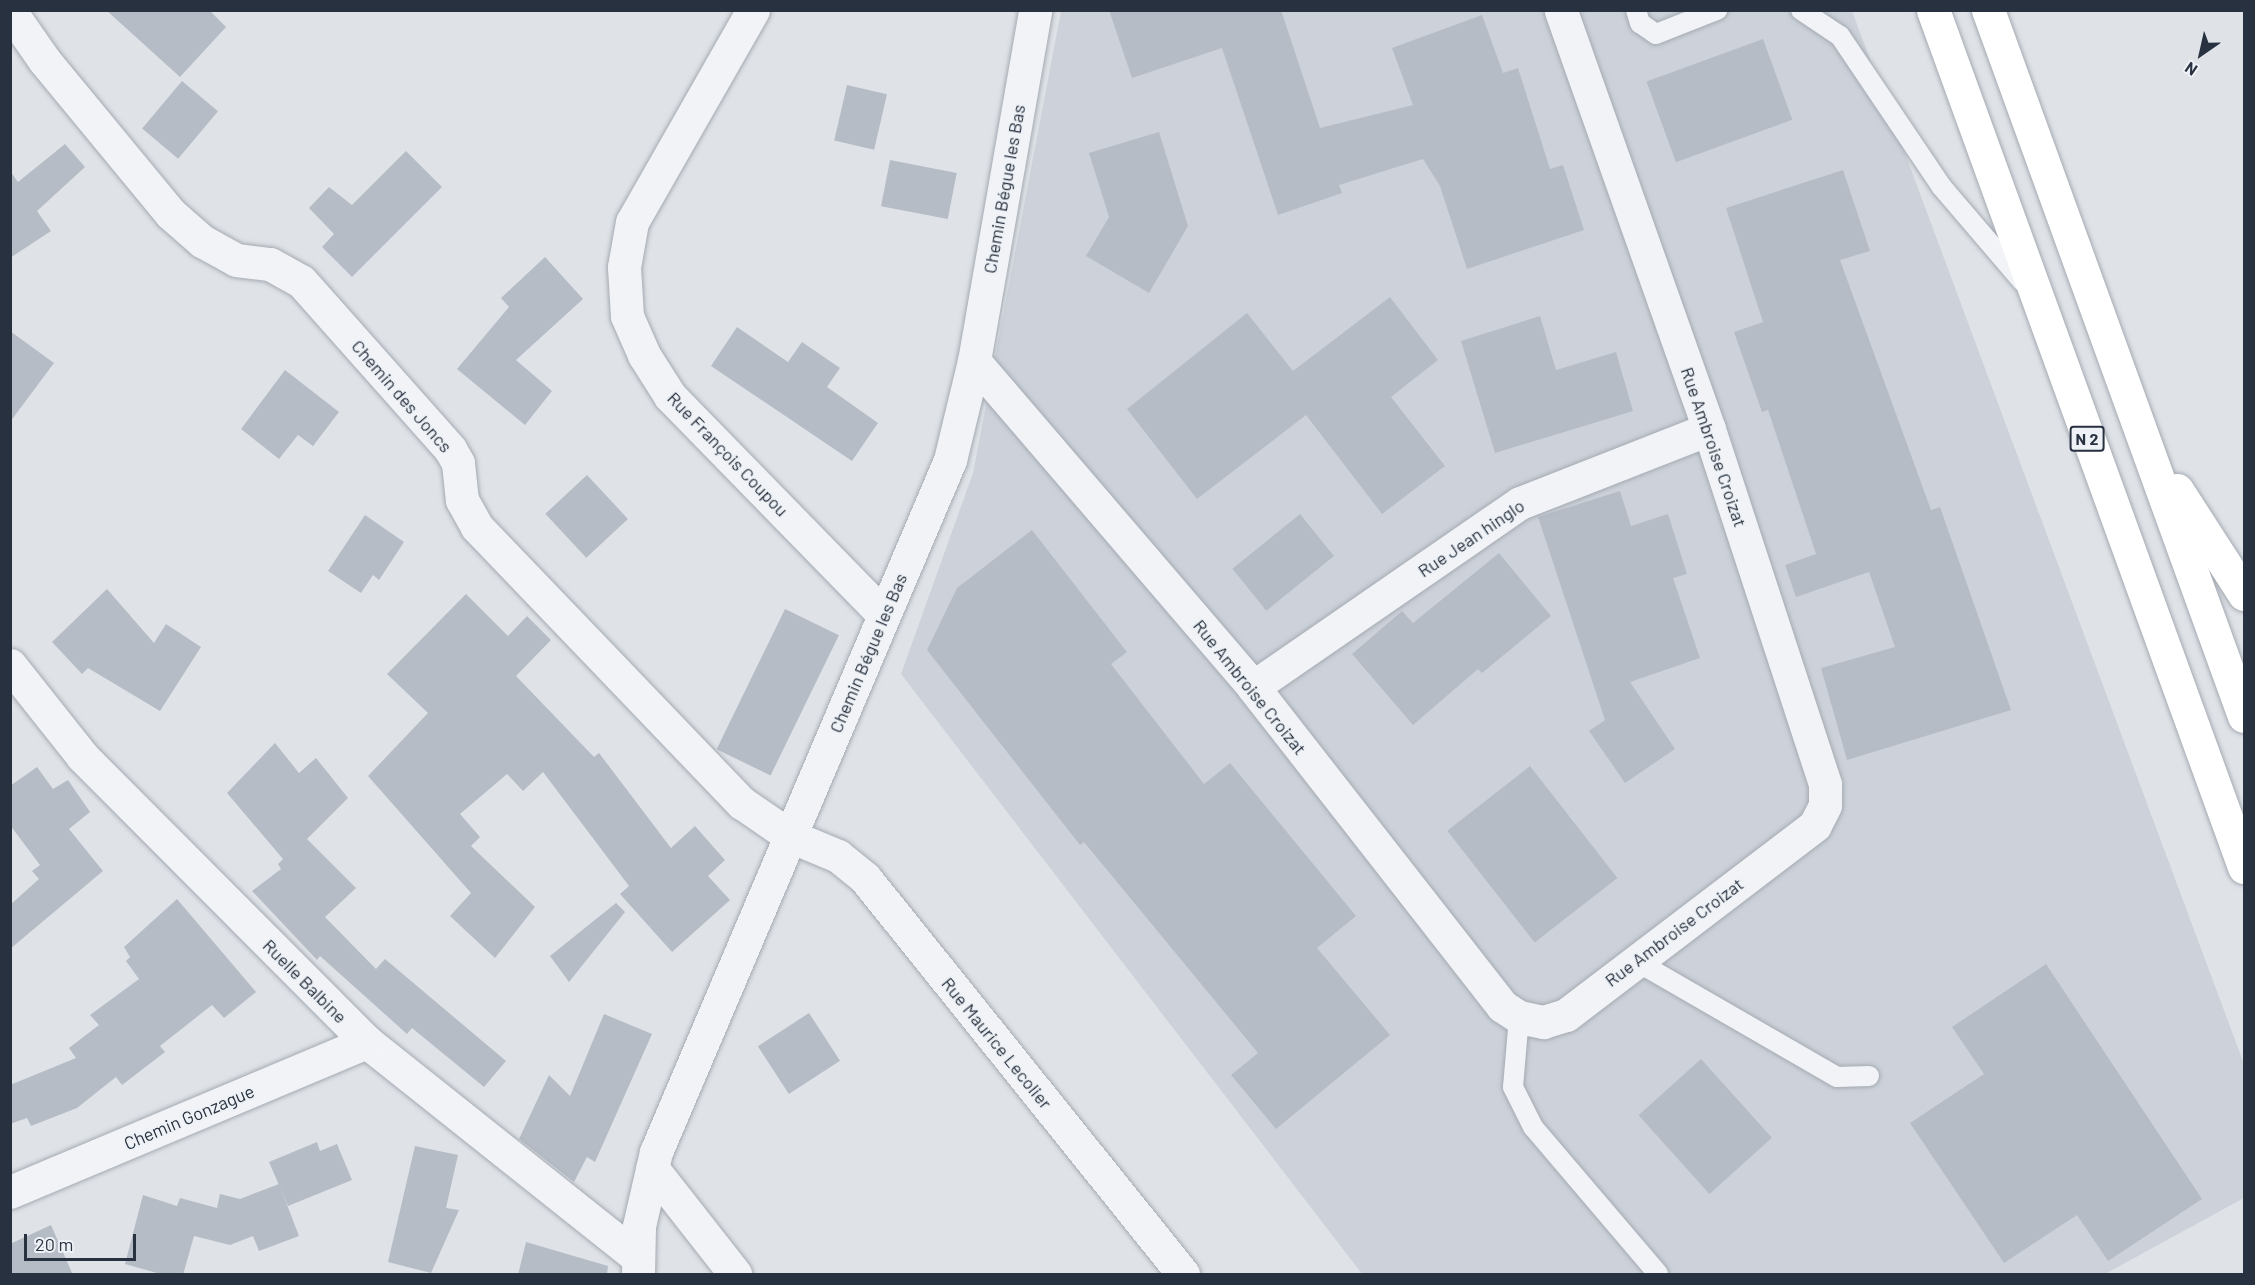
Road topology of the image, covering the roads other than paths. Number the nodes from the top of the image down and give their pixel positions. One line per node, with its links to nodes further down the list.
1 (753, 10): 15 (street, Rue François Coupou)
2 (1035, 10): 11 (street, Chemin Bégue les Bas)
3 (1561, 10): 12 (street, Rue Ambroise Croizat)
4 (1636, 10): 5 (lane)
5 (1717, 10)
6 (1801, 10): 10 (lane)
7 (1933, 10): 10 (highway, N 2)
8 (1988, 10): 13 (highway)
9 (10, 11): 19 (street, Chemin des Joncs)
10 (2034, 295): 20 (highway, N 2)
11 (974, 361): 15 (street, Chemin Bégue les Bas); 17 (street, Rue Ambroise Croizat)
12 (1709, 429): 17 (street, Rue Jean hinglo); 21 (street, Rue Ambroise Croizat)
13 (2146, 443): 14 (highway); 18 (highway)
14 (2244, 594)
15 (884, 615): 19 (street, Chemin Bégue les Bas)
16 (10, 665): 23 (street, Ruelle Balbine)
17 (1253, 687): 22 (street, Rue Ambroise Croizat)
18 (2244, 716)
19 (790, 836): 25 (street, Chemin Bégue les Bas); 29 (street, Rue Maurice Lecolier)
20 (2244, 867)
21 (1636, 961): 22 (street, Rue Ambroise Croizat); 24 (lane)
22 (1519, 1017): 30 (lane)
23 (367, 1042): 26 (street, Chemin Gonzague); 27 (street, Ruelle Balbine)
24 (1869, 1076)
25 (652, 1168): 27 (street, Chemin Bégue les Bas); 28 (street)
26 (10, 1192)
27 (637, 1266)
28 (735, 1275)
29 (1183, 1275)
30 (1658, 1275)

